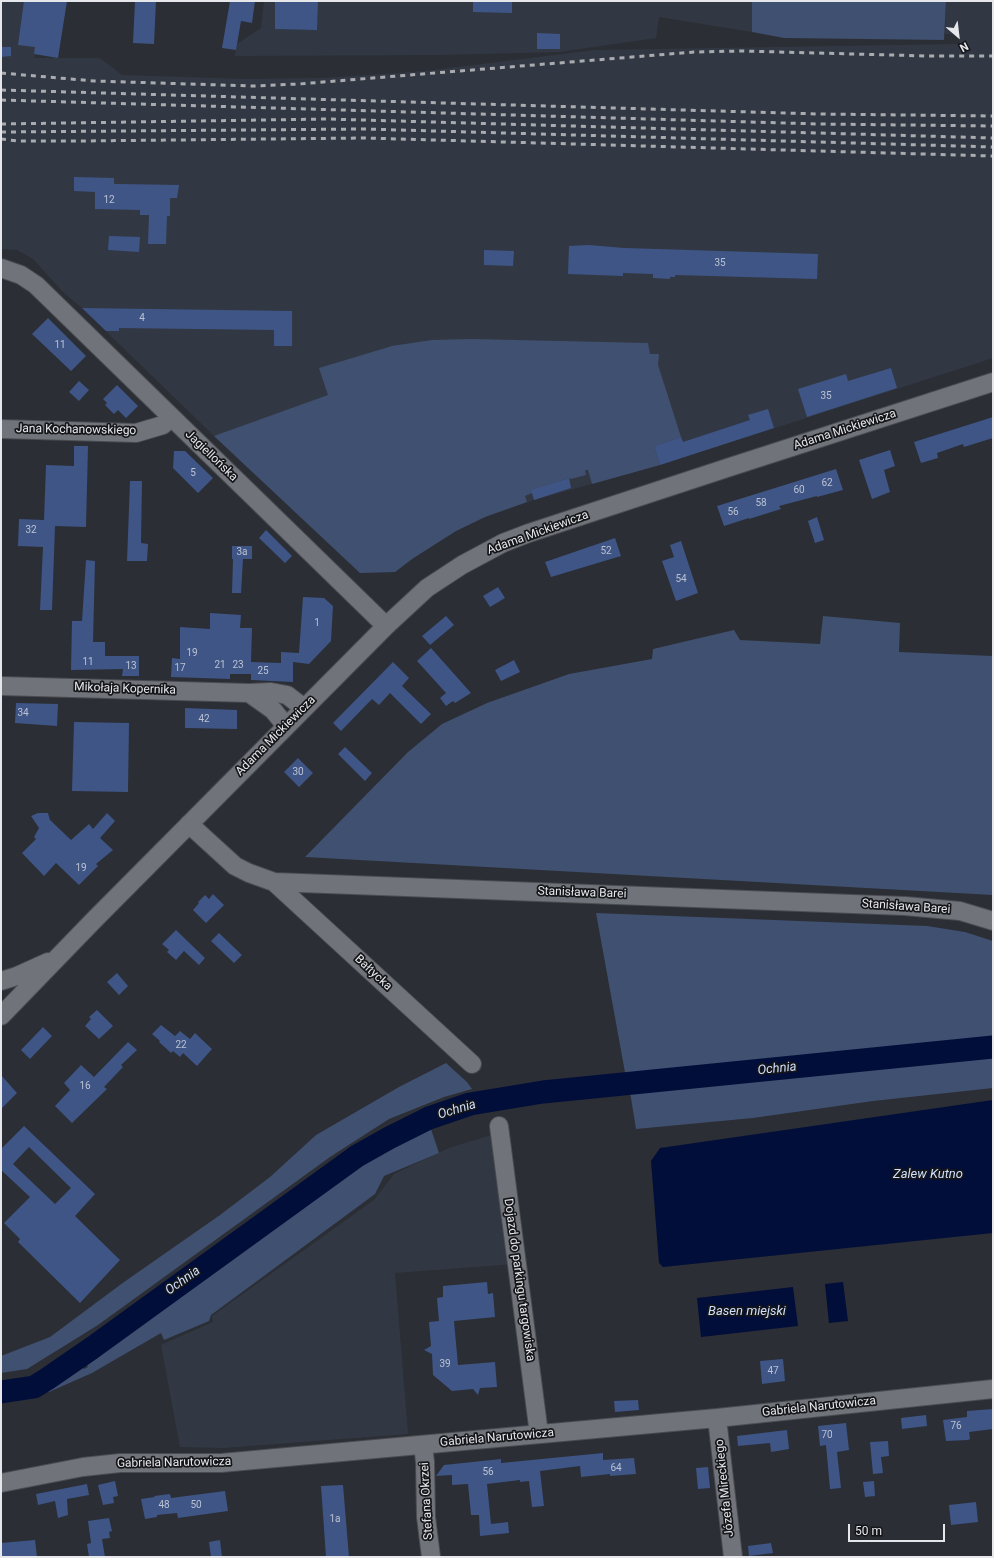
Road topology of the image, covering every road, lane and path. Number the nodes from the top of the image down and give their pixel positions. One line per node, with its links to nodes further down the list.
1 (1, 268): 3 (street, Jagiellońska)
2 (993, 382): 5 (street, Adama Mickiewicza)
3 (171, 417): 4 (street, Jana Kochanowskiego); 5 (street, Jagiellońska)
4 (1, 429)
5 (386, 626): 8 (street, Adama Mickiewicza)
6 (1, 686): 7 (street, Mikołaja Kopernika)
7 (249, 693): 8 (street, Mikołaja Kopernika); 9 (street)
8 (304, 708): 9 (street, Adama Mickiewicza)
9 (286, 726): 10 (street, Adama Mickiewicza)
10 (189, 824): 11 (street, Stanisława Barei); 13 (street, Adama Mickiewicza)
11 (274, 882): 12 (street, Stanisława Barei); 18 (street, Bałtycka)
12 (993, 921)
13 (57, 958): 15 (street, Adama Mickiewicza); 16 (street, Adama Mickiewicza)
14 (1, 968): 15 (street, Adama Mickiewicza)
15 (9, 979)
16 (8, 1005): 17 (street, Adama Mickiewicza)
17 (1, 1016)
18 (472, 1064)
19 (498, 1126): 22 (street, Dojazd do parkingu targowiska)
20 (993, 1389): 21 (street, Gabriela Narutowicza)
21 (717, 1418): 22 (street, Gabriela Narutowicza); 26 (street, Józefa Mireckiego)
22 (539, 1434): 23 (street, Gabriela Narutowicza)
23 (423, 1445): 24 (street, Gabriela Narutowicza); 25 (street, Stefana Okrzei)
24 (1, 1483)
25 (431, 1557)
26 (733, 1557)

